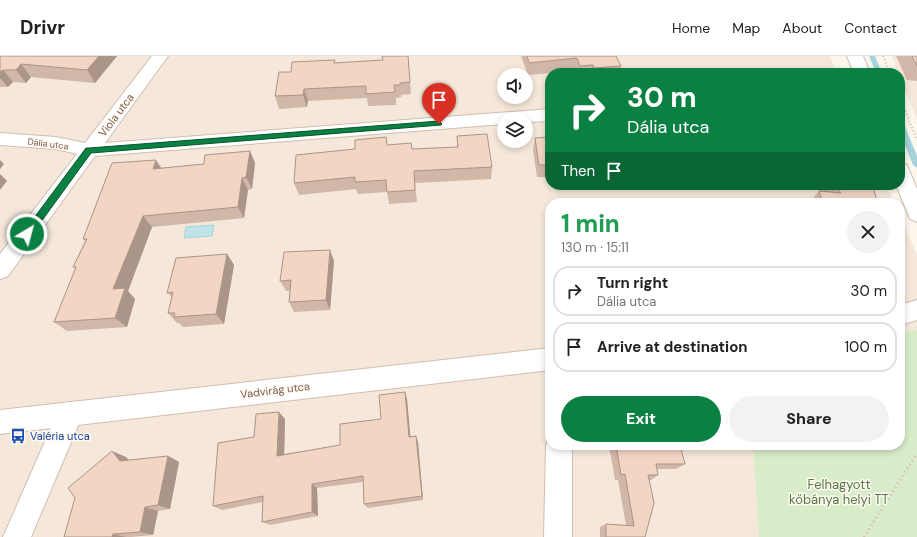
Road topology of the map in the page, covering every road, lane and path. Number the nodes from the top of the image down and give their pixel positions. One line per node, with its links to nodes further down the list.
1 (160, 56): 10 (street, Viola utca)
2 (855, 56): 4 (street)
3 (883, 56): 5 (path)
4 (860, 68)
5 (888, 68)
6 (905, 110): 9 (path)
7 (545, 115): 10 (street, Dália utca)
8 (0, 139): 10 (street, Dália utca)
9 (917, 140)
10 (89, 150): 13 (street, Viola utca)
11 (905, 183): 12 (street)
12 (917, 214)
13 (0, 270)
14 (917, 310): 15 (street)
15 (905, 314)
16 (545, 360): 17 (street, Vadvirág utca)
17 (70, 414): 18 (street, Vadvirág utca); 21 (street)
18 (0, 422)
19 (559, 450): 22 (street)
20 (917, 453): 23 (path)
21 (17, 537)
22 (558, 537)
23 (864, 537)

